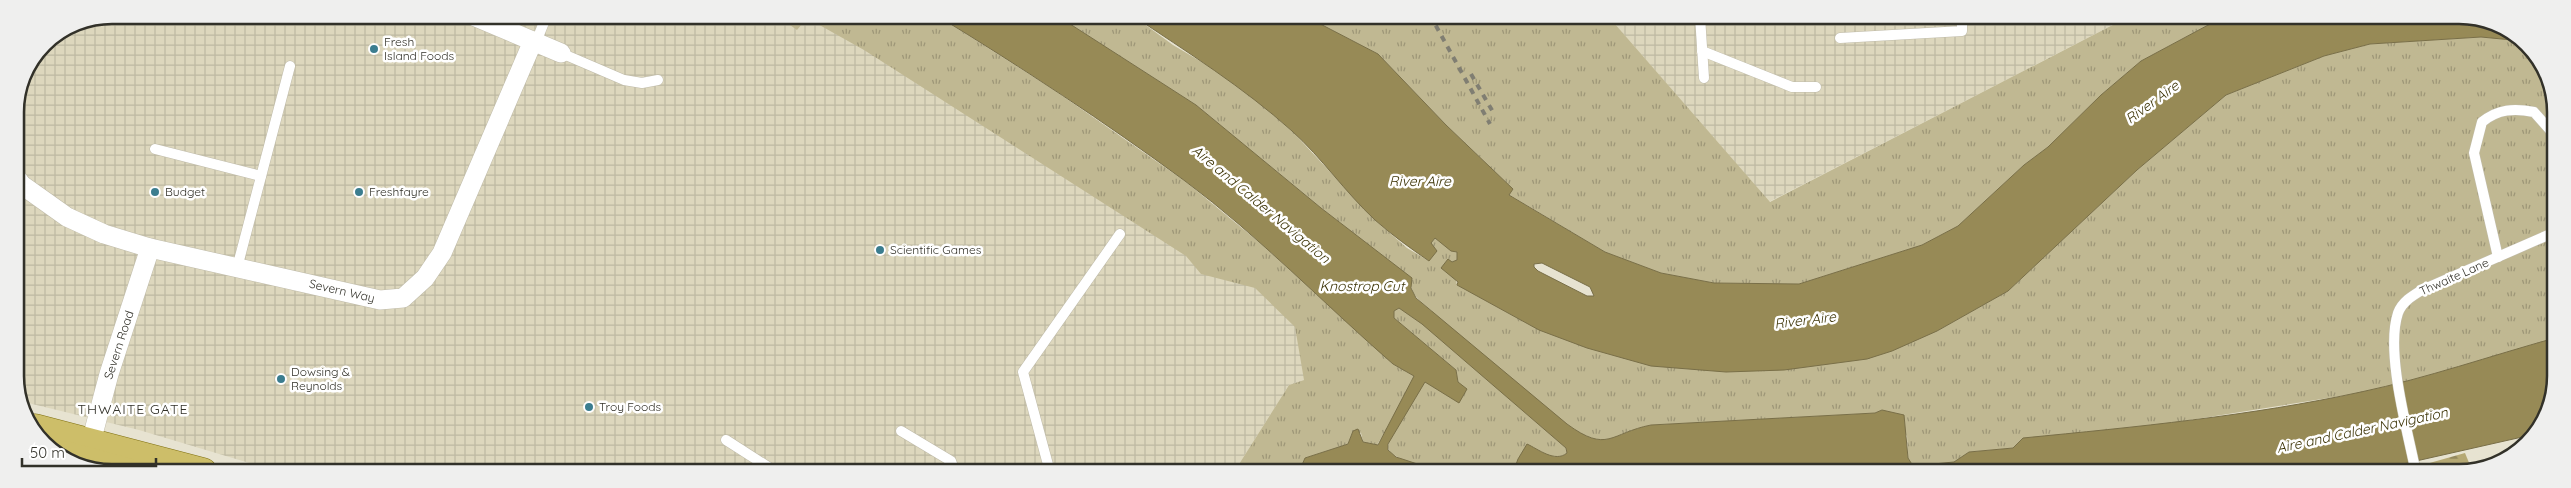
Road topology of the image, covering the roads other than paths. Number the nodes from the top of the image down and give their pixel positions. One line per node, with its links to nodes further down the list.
1 (492, 24): 6 (street)
2 (543, 24): 6 (lane)
3 (1700, 24): 7 (lane)
4 (1962, 24): 5 (lane)
5 (1840, 38)
6 (534, 42): 8 (street); 21 (street, Severn Way)
7 (1702, 51): 10 (lane); 12 (lane)
8 (561, 53): 11 (lane)
9 (290, 66): 15 (lane)
10 (1704, 78)
11 (658, 80)
12 (1816, 87)
13 (2547, 127): 20 (lane)
14 (155, 149): 15 (lane)
15 (261, 176): 21 (lane)
16 (24, 188): 19 (street, Severn Way)
17 (1120, 234): 30 (lane)
18 (2547, 236): 20 (lane, Thwaite Lane)
19 (150, 248): 21 (street, Severn Way); 25 (street, Severn Road)
20 (2498, 257): 31 (lane, Thwaite Lane)
21 (237, 268)
22 (901, 431): 29 (lane)
23 (48, 436): 25 (main road)
24 (726, 440): 28 (lane)
25 (75, 452): 26 (main road); 27 (main road)
26 (104, 463)
27 (152, 464)
28 (764, 464)
29 (952, 464)
30 (1048, 464)
31 (2414, 464)

